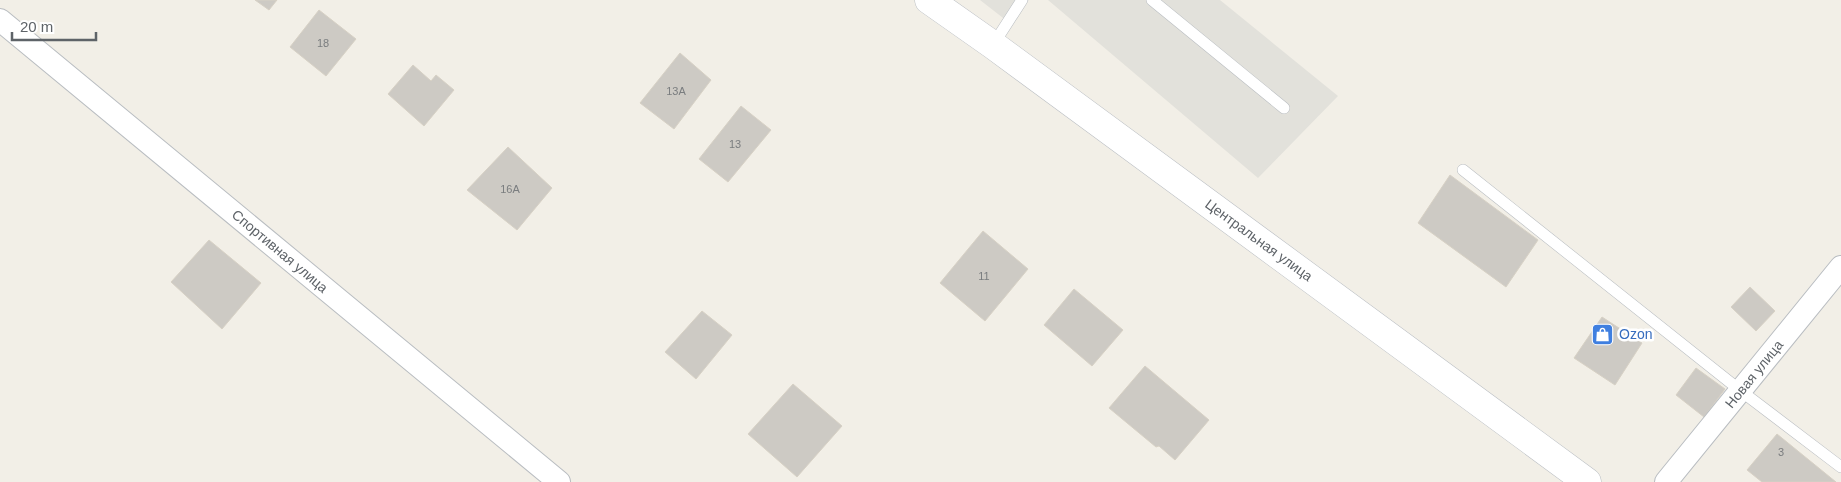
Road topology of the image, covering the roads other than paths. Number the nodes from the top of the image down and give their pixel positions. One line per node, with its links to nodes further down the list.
1 (929, 0): 5 (street, Центральная улица)
2 (1022, 0): 5 (lane)
3 (1152, 0): 6 (lane)
4 (0, 20): 11 (street, Спортивная улица)
5 (993, 45): 12 (street, Центральная улица)
6 (1284, 108)
7 (1463, 170): 9 (lane)
8 (1841, 267): 9 (street, Новая улица)
9 (1740, 391): 10 (lane); 13 (street, Новая улица)
10 (1841, 467)
11 (559, 482)
12 (1587, 482)
13 (1666, 482)

